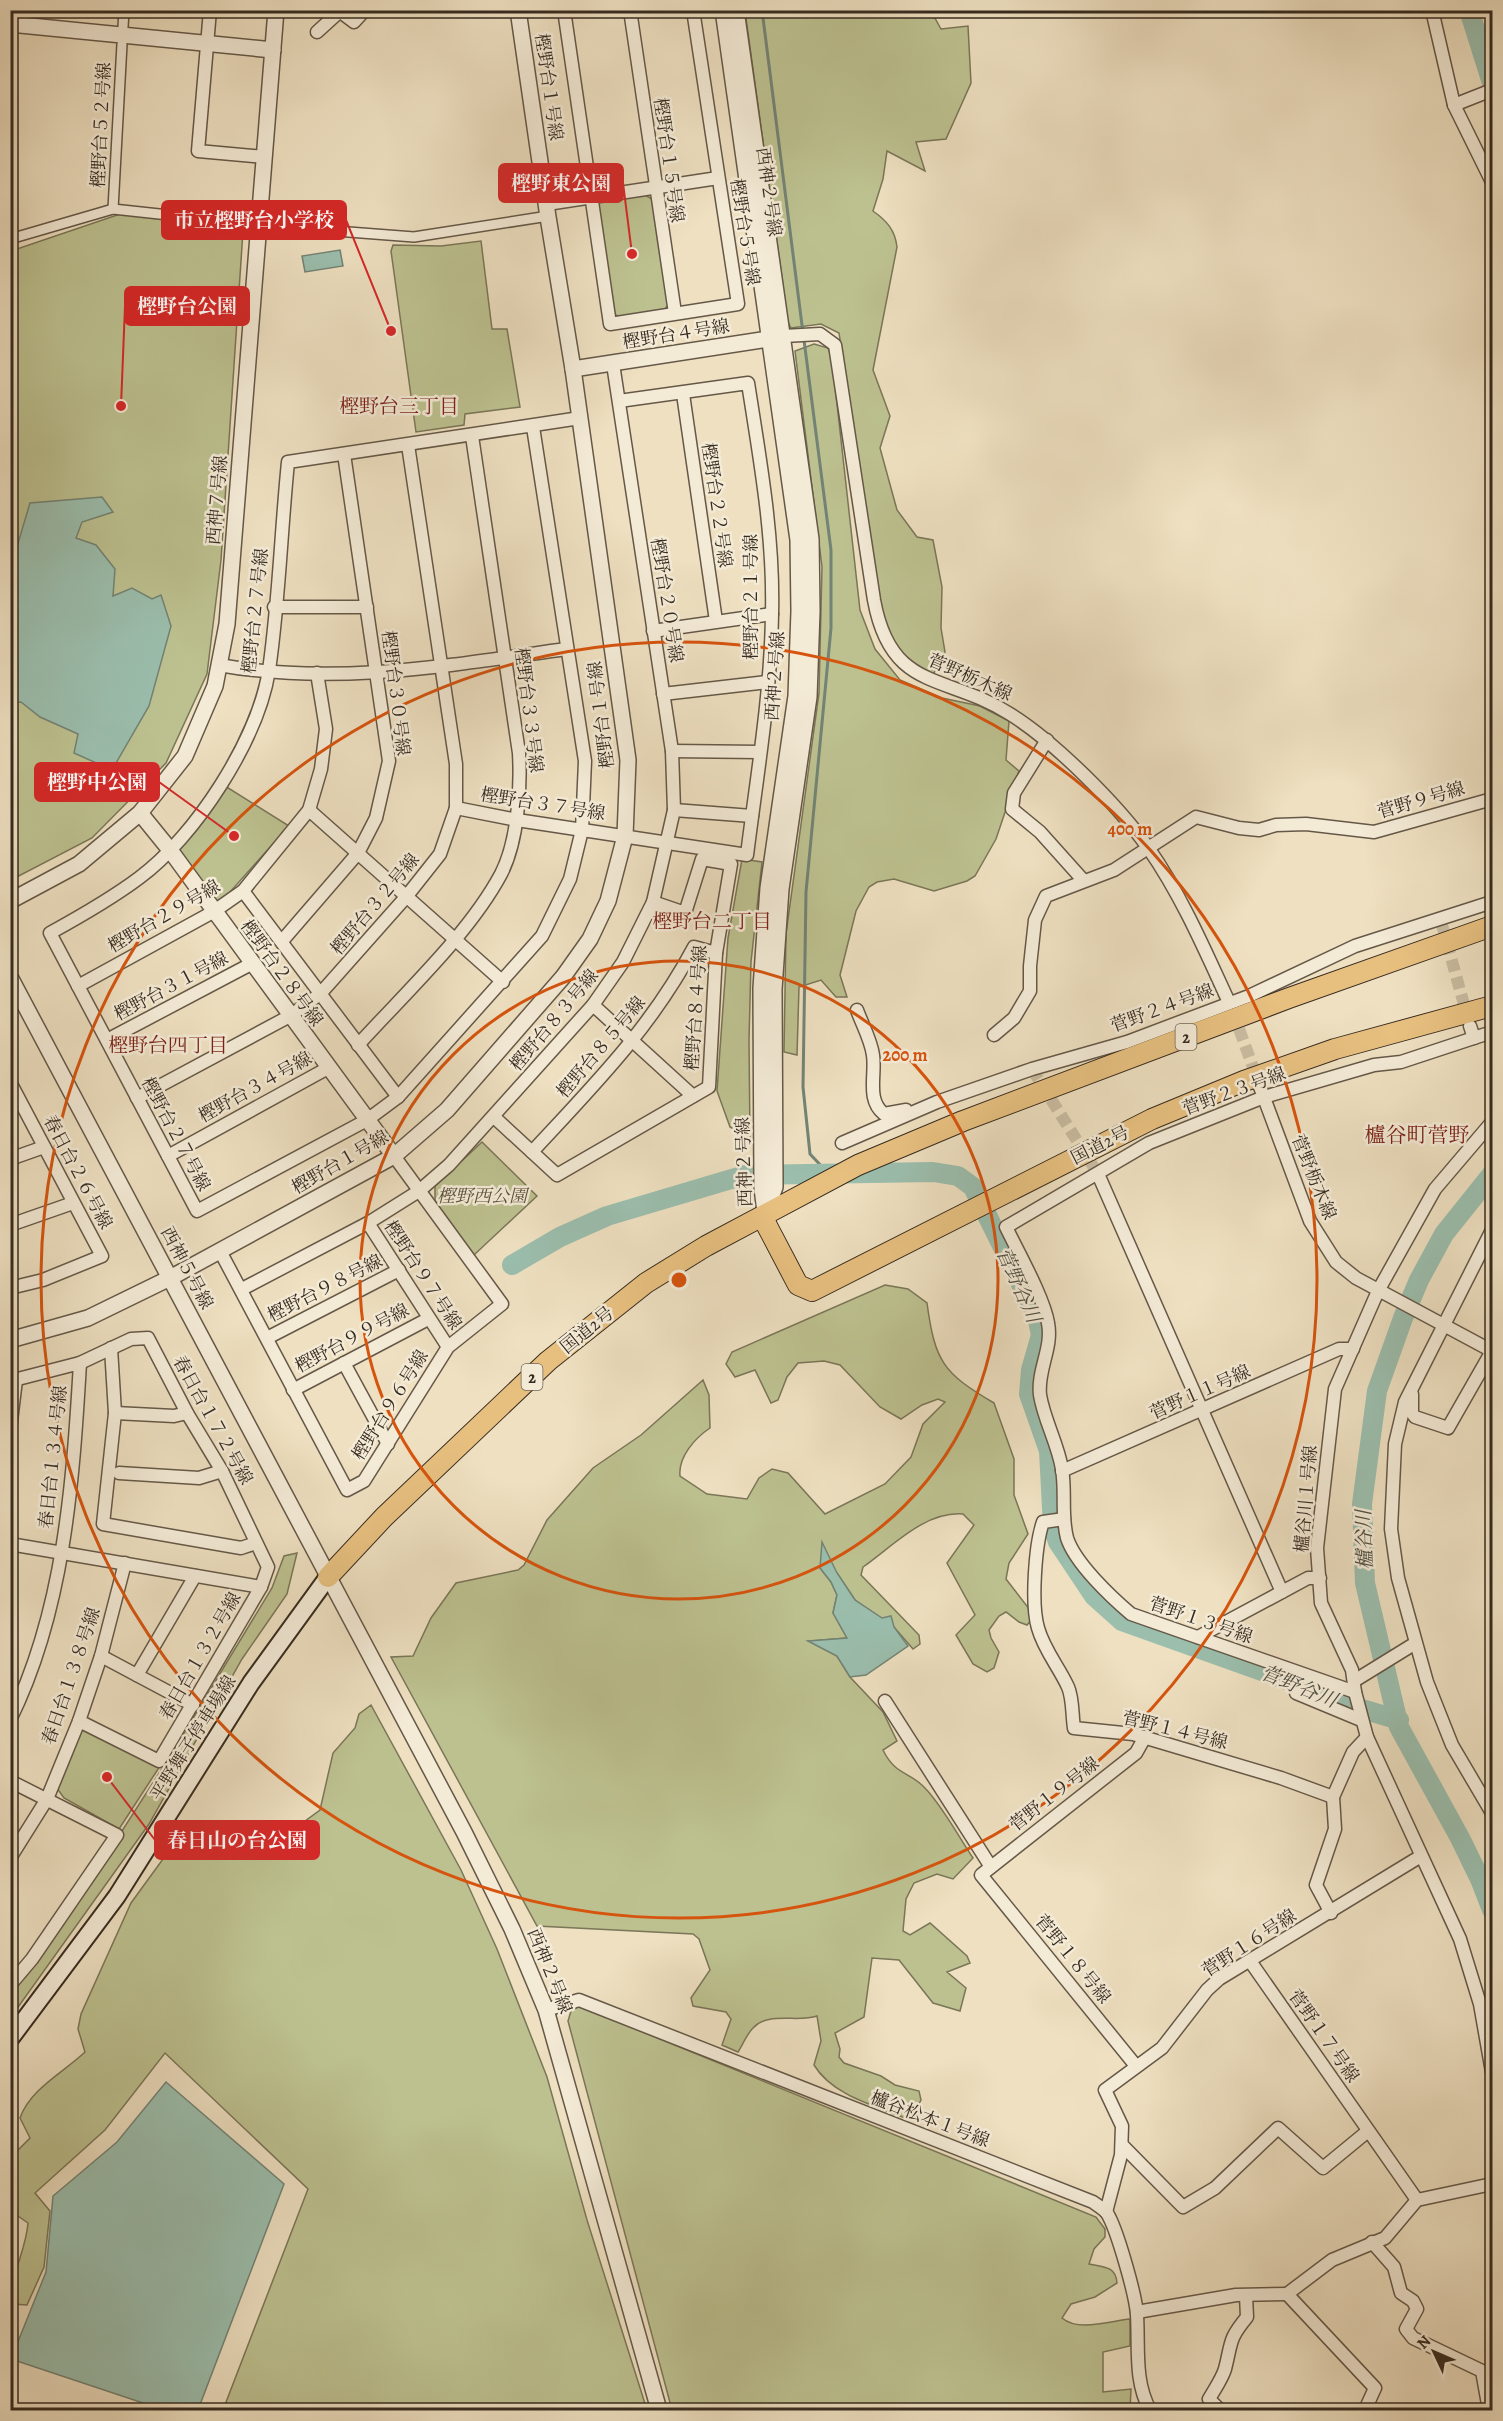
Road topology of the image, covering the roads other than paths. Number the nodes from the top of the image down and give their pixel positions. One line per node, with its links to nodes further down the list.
1 (124, 10): 14 (street)
2 (210, 10): 17 (street)
3 (276, 10): 18 (street, 西神７号線)
4 (365, 10): 12 (street)
5 (518, 10): 27 (street, 樫野台１号線)
6 (564, 10): 25 (street, 樫野台５号線)
7 (630, 10): 24 (street, 樫野台１５号線)
8 (693, 10): 22 (street, 樫野台５号線)
9 (723, 10): 32 (street, 西神２号線)
10 (736, 10): 32 (street, 西神２号線)
11 (1432, 10): 20 (street)
12 (339, 11): 15 (street)
13 (10, 24): 17 (street)
14 (123, 27)
15 (317, 32)
16 (122, 44): 26 (street, 樫野台５２号線)
17 (208, 44): 18 (street); 21 (street)
18 (273, 50): 21 (street, 西神７号線)
19 (1492, 90): 20 (street)
20 (1454, 105): 23 (street)
21 (265, 157): 49 (street, 西神７号線)
22 (718, 178): 24 (street); 31 (street, 樫野台５号線)
23 (1492, 182)
24 (654, 187): 25 (street); 31 (street, 樫野台１５号線)
25 (591, 197): 27 (street); 31 (street, 樫野台５号線)
26 (113, 209): 28 (street); 30 (street)
27 (544, 211): 29 (street); 34 (street, 樫野台１号線)
28 (252, 224)
29 (270, 226)
30 (10, 239)
31 (675, 313)
32 (783, 337): 33 (street, 樫野台４号線); 56 (street, 菅野栃木線); 117 (street, 西神２号線)
33 (613, 364): 34 (street, 樫野台４号線); 36 (street, 樫野台２０号線)
34 (573, 369): 37 (street, 樫野台１号線)
35 (683, 394): 36 (street, 樫野台２１号線); 44 (street, 樫野台２１号線); 45 (street, 樫野台２２号線)
36 (619, 401): 46 (street, 樫野台２０号線)
37 (580, 418): 38 (street, 樫野台２７号線); 67 (street, 樫野台１号線)
38 (532, 428): 39 (street, 樫野台２７号線); 47 (street, 樫野台２７号線)
39 (472, 436): 40 (street, 樫野台２７号線); 48 (street, 樫野台３３号線)
40 (408, 445): 41 (street, 樫野台２７号線); 50 (street, 樫野台３２号線)
41 (344, 454): 42 (street, 樫野台２７号線); 43 (street, 樫野台３０号線)
42 (274, 607): 43 (street); 51 (street, 樫野台２７号線)
43 (366, 607): 53 (street, 樫野台３０号線)
44 (772, 614): 45 (street); 54 (street, 樫野台２１号線)
45 (716, 621): 46 (street)
46 (653, 631): 55 (street, 樫野台２０号線)
47 (566, 649): 48 (street); 66 (street, 樫野台２７号線)
48 (504, 657): 50 (street); 65 (street, 樫野台３３号線)
49 (219, 665): 51 (street); 63 (street, 西神７号線)
50 (442, 666): 53 (street); 60 (street, 樫野台３２号線)
51 (269, 672): 52 (street); 70 (street, 樫野台２７号線)
52 (317, 673): 53 (street); 61 (street, 樫野台２９号線)
53 (376, 674): 71 (street, 樫野台３０号線)
54 (767, 682): 55 (street); 58 (street, 樫野台２１号線)
55 (663, 694): 57 (street, 樫野台２０号線)
56 (1047, 740): 69 (street, 菅野栃木線); 72 (street)
57 (672, 751): 58 (street); 62 (street, 樫野台２０号線)
58 (760, 752): 64 (street, 樫野台２１号線)
59 (1492, 799): 69 (street, 菅野９号線)
60 (456, 808): 65 (street, 樫野台３７号線); 74 (street, 樫野台３２号線)
61 (309, 810): 71 (street); 73 (street, 樫野台２９号線)
62 (674, 810): 64 (street); 68 (street, 樫野台２０号線)
63 (140, 813): 70 (street, 樫野台２８号線); 75 (street, 西神７号線)
64 (752, 816): 68 (street, 樫野台２１号線)
65 (517, 820): 66 (street, 樫野台３７号線); 80 (street, 樫野台３３号線)
66 (582, 830): 67 (street, 樫野台３７号線); 85 (street, 樫野台２７号線)
67 (625, 836): 68 (street, 樫野台２１号線); 112 (street, 樫野台１号線)
68 (667, 842): 76 (street, 樫野台８３号線)
69 (1149, 849): 72 (street, 菅野９号線); 88 (street, 菅野栃木線)
70 (170, 850): 78 (street, 樫野台２８号線); 86 (street, 樫野台２７号線)
71 (358, 854): 74 (street); 81 (street, 樫野台３０号線)
72 (1083, 880): 94 (street, 菅野９号線)
73 (243, 891): 78 (street, 樫野台２９号線); 81 (street)
74 (406, 897): 80 (street); 87 (street, 樫野台３２号線)
75 (10, 901)
76 (653, 902): 82 (street, 樫野台８４号線); 89 (street, 樫野台８３号線)
77 (1492, 903): 104 (street, 菅野２４号線)
78 (213, 912): 83 (street, 樫野台２８号線); 86 (street, 樫野台２９号線)
79 (1492, 926): 117 (highway, 国道2号 / 2)
80 (453, 939): 85 (street); 97 (street, 樫野台３３号線)
81 (282, 941): 87 (street)
82 (716, 953): 96 (street, 樫野台８５号線); 101 (street, 樫野台８４号線)
83 (251, 964): 92 (street, 樫野台２８号線); 95 (street, 樫野台３１号線)
84 (10, 977): 124 (street, 西神５号線)
85 (503, 982): 102 (street, 樫野台２７号線)
86 (78, 986): 95 (street, 樫野台２７号線)
87 (320, 994): 92 (street, 樫野台３２号線); 97 (street)
88 (1227, 998)
89 (593, 1005): 96 (street); 105 (street, 樫野台８３号線)
90 (1492, 1006): 117 (highway, 国道2号)
91 (857, 1010): 104 (street)
92 (290, 1016): 98 (street, 樫野台２８号線); 103 (street, 樫野台３２号線)
93 (1492, 1032): 100 (street, 菅野２３号線)
94 (994, 1035)
95 (107, 1040): 103 (street, 樫野台２７号線)
96 (634, 1041): 101 (street); 110 (street, 樫野台８５号線)
97 (358, 1045): 102 (street)
98 (328, 1068): 106 (street, 樫野台２８号線); 111 (street, 樫野台３４号線)
99 (10, 1082): 109 (street, 春日台２６号線)
100 (1262, 1092): 114 (street, 菅野２３号線); 127 (street, 菅野栃木線)
101 (693, 1096): 110 (street, 樫野台８４号線)
102 (398, 1097): 106 (street, 樫野台２７号線)
103 (137, 1098): 111 (street, 樫野台２７号線)
104 (922, 1108): 108 (street, 菅野２４号線)
105 (494, 1117): 110 (street, 樫野台８４号線); 115 (street, 樫野台８３号線)
106 (367, 1120): 111 (street, 樫野台２７号線); 112 (street, 樫野台２８号線)
107 (1492, 1122): 127 (street, 櫨谷川１号線)
108 (842, 1143)
109 (44, 1147): 113 (street); 116 (street, 春日台２６号線)
110 (532, 1152)
111 (168, 1156)
112 (394, 1156): 115 (street, 樫野台９６号線); 122 (street, 樫野台１号線)
113 (10, 1159)
114 (1098, 1174): 120 (street, 菅野２３号線); 141 (street)
115 (419, 1191): 118 (street); 132 (street, 樫野台９６号線)
116 (73, 1203): 119 (street); 125 (street, 春日台２６号線)
117 (765, 1215): 155 (highway, 国道2号 / 2)
118 (368, 1222): 123 (street, 樫野台９７号線); 126 (street)
119 (10, 1225)
120 (1006, 1227): 147 (street, 菅野１３号線)
121 (1492, 1230): 129 (street)
122 (220, 1251): 124 (street, 樫野台１号線); 126 (street, 樫野台９６号線)
123 (399, 1270): 128 (street, 樫野台９７号線); 130 (street, 樫野台９８号線)
124 (170, 1278): 131 (street, 樫野台１号線); 155 (street, 西神５号線)
125 (10, 1288)
126 (242, 1289): 130 (street, 樫野台９６号線)
127 (1378, 1291): 129 (street, 菅野栃木線); 134 (street, 櫨谷川１号線)
128 (428, 1319): 132 (street, 樫野台９７号線); 137 (street, 樫野台９９号線)
129 (1444, 1324): 135 (street); 139 (street)
130 (267, 1338): 140 (street, 樫野台９６号線)
131 (10, 1340)
132 (448, 1347): 145 (street, 樫野台９６号線)
133 (111, 1348): 136 (street, 春日台１７２号線); 142 (street); 143 (street, 春日台１７２号線)
134 (1353, 1349): 141 (street, 菅野１１号線); 156 (street, 櫨谷川１号線)
135 (1492, 1351): 139 (street)
136 (80, 1363): 138 (street, 春日台１３４号線); 152 (street, 春日台１３４号線)
137 (345, 1363): 140 (street, 樫野台９９号線); 145 (street)
138 (13, 1381): 144 (street)
139 (1412, 1388): 160 (street)
140 (292, 1390): 145 (street, 樫野台９６号線)
141 (1202, 1411): 147 (street, 菅野１１号線); 158 (street)
142 (115, 1413): 143 (street); 150 (street)
143 (187, 1413): 146 (street, 春日台１７２号線)
144 (10, 1429)
145 (388, 1444)
146 (222, 1471): 148 (street); 150 (street, 春日台１７２号線)
147 (1062, 1471): 149 (street, 菅野１３号線)
148 (119, 1473)
149 (1064, 1519): 159 (street, 菅野１３号線); 170 (street, 菅野１４号線)
150 (256, 1543): 157 (street, 春日台１７２号線)
151 (10, 1544): 152 (street, 春日台１３２号線)
152 (60, 1553): 153 (street, 春日台１３２号線); 167 (street, 春日台１３４号線)
153 (125, 1563): 154 (street, 春日台１３２号線); 161 (street, 春日台１３８号線)
154 (195, 1576): 157 (street, 春日台１３２号線); 162 (street)
155 (328, 1577): 183 (street, 西神２号線); 184 (main road, 平野舞子停車場線)
156 (1320, 1578): 158 (street); 163 (street, 櫨谷川１号線)
157 (261, 1587): 166 (street, 春日台１３２号線)
158 (1282, 1592): 159 (street)
159 (1198, 1637): 163 (street, 菅野１３号線)
160 (1414, 1644): 163 (street); 175 (street)
161 (101, 1656): 162 (street); 169 (street, 春日台１３８号線)
162 (137, 1675): 166 (street)
163 (1354, 1687): 168 (street, 櫨谷川１号線)
164 (1296, 1693): 168 (street)
165 (885, 1701): 178 (street)
166 (193, 1705): 169 (street, 春日台１３２号線)
167 (10, 1720)
168 (1361, 1720): 171 (street, 櫨谷川１号線)
169 (79, 1721): 174 (street, 春日台１３８号線)
170 (1145, 1737): 173 (street, 菅野１４号線); 178 (street, 菅野１９号線)
171 (1367, 1737): 173 (street); 176 (street, 櫨谷川１号線)
172 (10, 1781): 174 (street)
173 (1333, 1797): 180 (street)
174 (47, 1799): 177 (street, 春日台１３８号線); 182 (street)
175 (1492, 1813)
176 (1421, 1856): 180 (street, 菅野１６号線); 186 (street, 櫨谷川１号線)
177 (10, 1858)
178 (991, 1867): 179 (street, 菅野１９号線)
179 (981, 1875): 185 (street, 菅野１８号線)
180 (1331, 1913): 181 (street, 菅野１６号線)
181 (1250, 1961): 185 (street, 菅野１６号線); 187 (street, 菅野１７号線)
182 (10, 1985)
183 (546, 2010): 191 (street, 櫨谷松本１号線); 196 (street, 西神２号線)
184 (10, 2039)
185 (1136, 2066): 188 (street, 菅野１６号線)
186 (1492, 2072)
187 (1368, 2132): 188 (street); 190 (street, 菅野１７号線)
188 (1122, 2145): 191 (street)
189 (1492, 2184): 190 (street)
190 (1417, 2200): 192 (street)
191 (1106, 2212): 195 (street)
192 (1372, 2242): 193 (street); 200 (street)
193 (1287, 2294): 194 (street); 199 (street)
194 (1246, 2296): 195 (street); 198 (street)
195 (1137, 2312): 197 (street)
196 (659, 2410)
197 (1150, 2410)
198 (1220, 2410)
199 (1365, 2410)
200 (1489, 2410)

